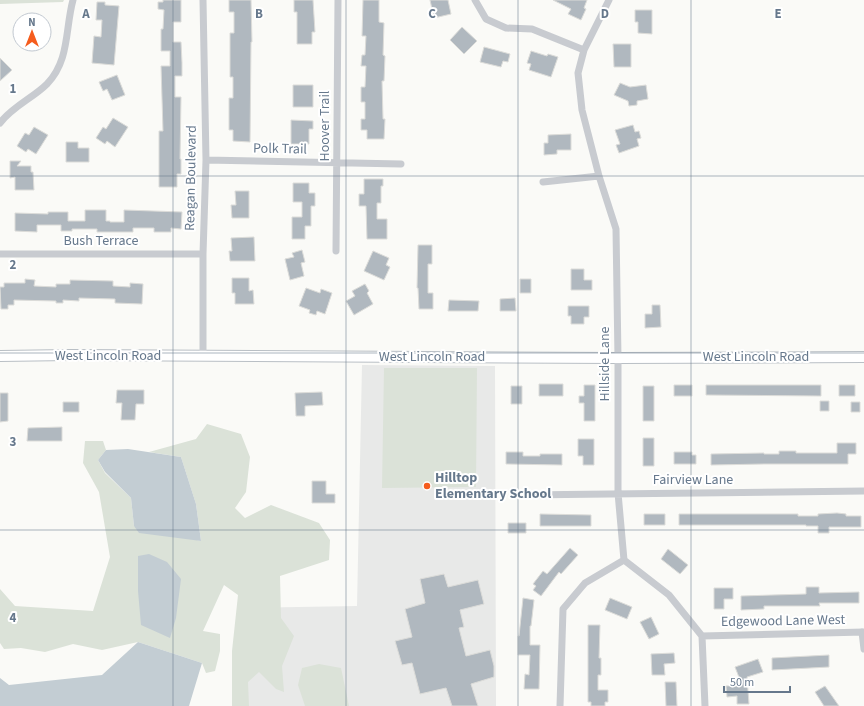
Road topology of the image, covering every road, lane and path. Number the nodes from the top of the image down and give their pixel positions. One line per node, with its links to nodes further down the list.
1 (73, 0): 7 (street)
2 (203, 0): 8 (street, Reagan Boulevard)
3 (338, 0): 9 (street, Hoover Trail)
4 (475, 0): 6 (street)
5 (609, 0): 6 (street, Hillside Lane)
6 (584, 50): 11 (street, Hillside Lane)
7 (0, 123)
8 (206, 160): 9 (street, Polk Trail); 15 (street, Reagan Boulevard)
9 (337, 163): 10 (street, Polk Trail); 13 (street, Hoover Trail)
10 (400, 164)
11 (599, 176): 12 (street); 19 (street, Hillside Lane)
12 (543, 182)
13 (336, 251)
14 (0, 254): 15 (street, Bush Terrace)
15 (203, 254): 17 (street, Reagan Boulevard)
16 (0, 356): 17 (street, West Lincoln Road)
17 (203, 356): 19 (street, West Lincoln Road)
18 (864, 357): 19 (street, West Lincoln Road)
19 (618, 358): 21 (street, Hillside Lane)
20 (864, 491): 21 (street, Fairview Lane)
21 (618, 493): 22 (street, Fairview Lane); 23 (street, Hillside Lane)
22 (522, 495)
23 (624, 560): 25 (street); 27 (street)
24 (863, 632): 25 (street, Edgewood Lane West); 26 (street)
25 (702, 636): 28 (street)
26 (864, 649)
27 (560, 706)
28 (705, 706)

